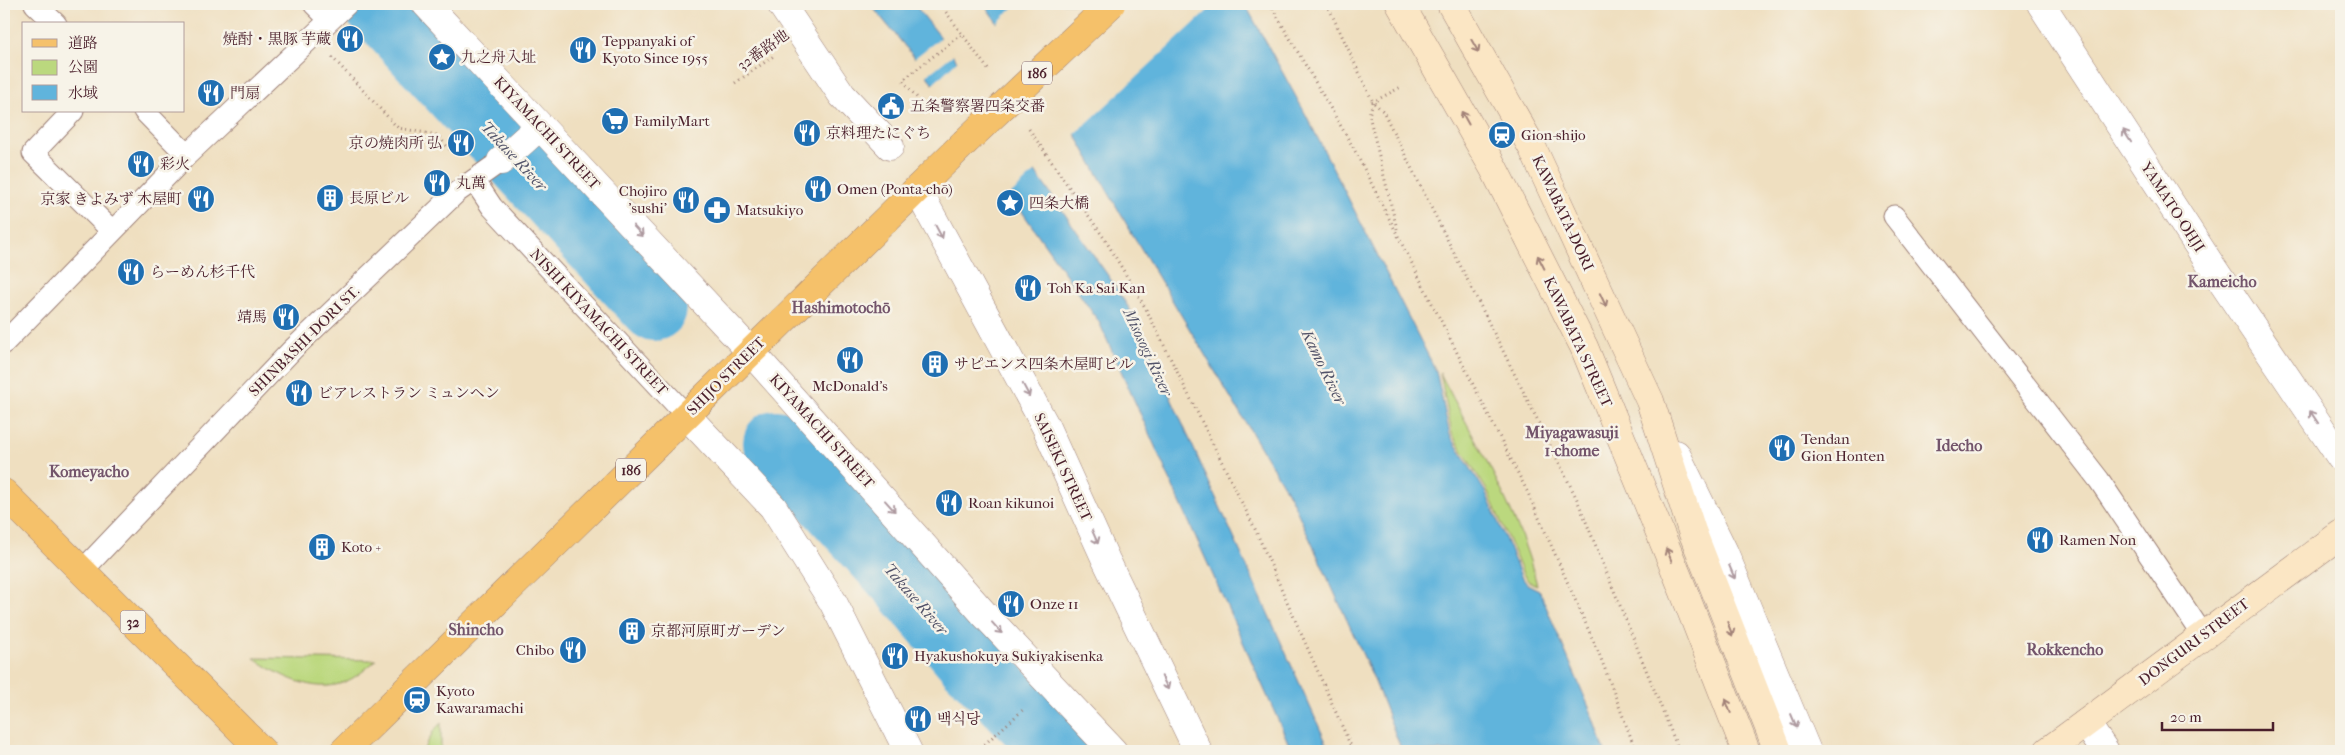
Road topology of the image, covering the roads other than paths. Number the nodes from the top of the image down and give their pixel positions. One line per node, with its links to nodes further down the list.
1 (35, 4): 11 (lane)
2 (314, 4): 10 (lane)
3 (348, 4): 10 (lane)
4 (426, 4): 14 (street, KIYAMACHI STREET)
5 (781, 4): 15 (street)
6 (1111, 4): 19 (main road, SHIJO STREET / 186, bridge)
7 (1400, 4): 37 (street, KAWABATA STREET, one-way to 7)
8 (1451, 4): 24 (street, KAWABATA-DORI, one-way to 24)
9 (2041, 4): 26 (street, YAMATO-OHJI, one-way to 9)
10 (330, 20): 17 (lane)
11 (54, 22)
12 (72, 112): 21 (lane)
13 (145, 112): 17 (lane)
14 (540, 126): 16 (street, SHINBASHI-DORI ST.); 23 (street, KIYAMACHI STREET, one-way to 23)
15 (890, 146)
16 (510, 152): 18 (lane, SHINBASHI-DORI ST.)
17 (186, 155): 21 (lane)
18 (474, 180): 25 (lane, NISHI KIYAMACHI STREET); 29 (lane, SHINBASHI-DORI ST.)
19 (917, 189): 23 (main road, SHIJO STREET / 186); 36 (street, SAISEKI STREET, one-way to 36)
20 (1894, 216): 30 (lane)
21 (112, 231): 22 (lane)
22 (4, 343)
23 (751, 352): 25 (main road, SHIJO STREET / 186); 35 (street, KIYAMACHI STREET, one-way to 35)
24 (1650, 401): 38 (street, one-way to 38); 39 (street, one-way to 39)
25 (686, 416): 33 (main road, SHIJO STREET / 186); 34 (street, NISHI KIYAMACHI STREET)
26 (2341, 458)
27 (4, 493): 29 (main road, 32)
28 (2341, 534): 30 (street, DONGURI STREET)
29 (82, 571): 32 (main road, 32)
30 (2203, 635): 31 (street, DONGURI STREET)
31 (2086, 723): 40 (street, DONGURI STREET); 41 (street)
32 (262, 751)
33 (344, 751)
34 (908, 751)
35 (1113, 751)
36 (1198, 751)
37 (1746, 751)
38 (1778, 751)
39 (1807, 751)
40 (2048, 751)
41 (2105, 751)

